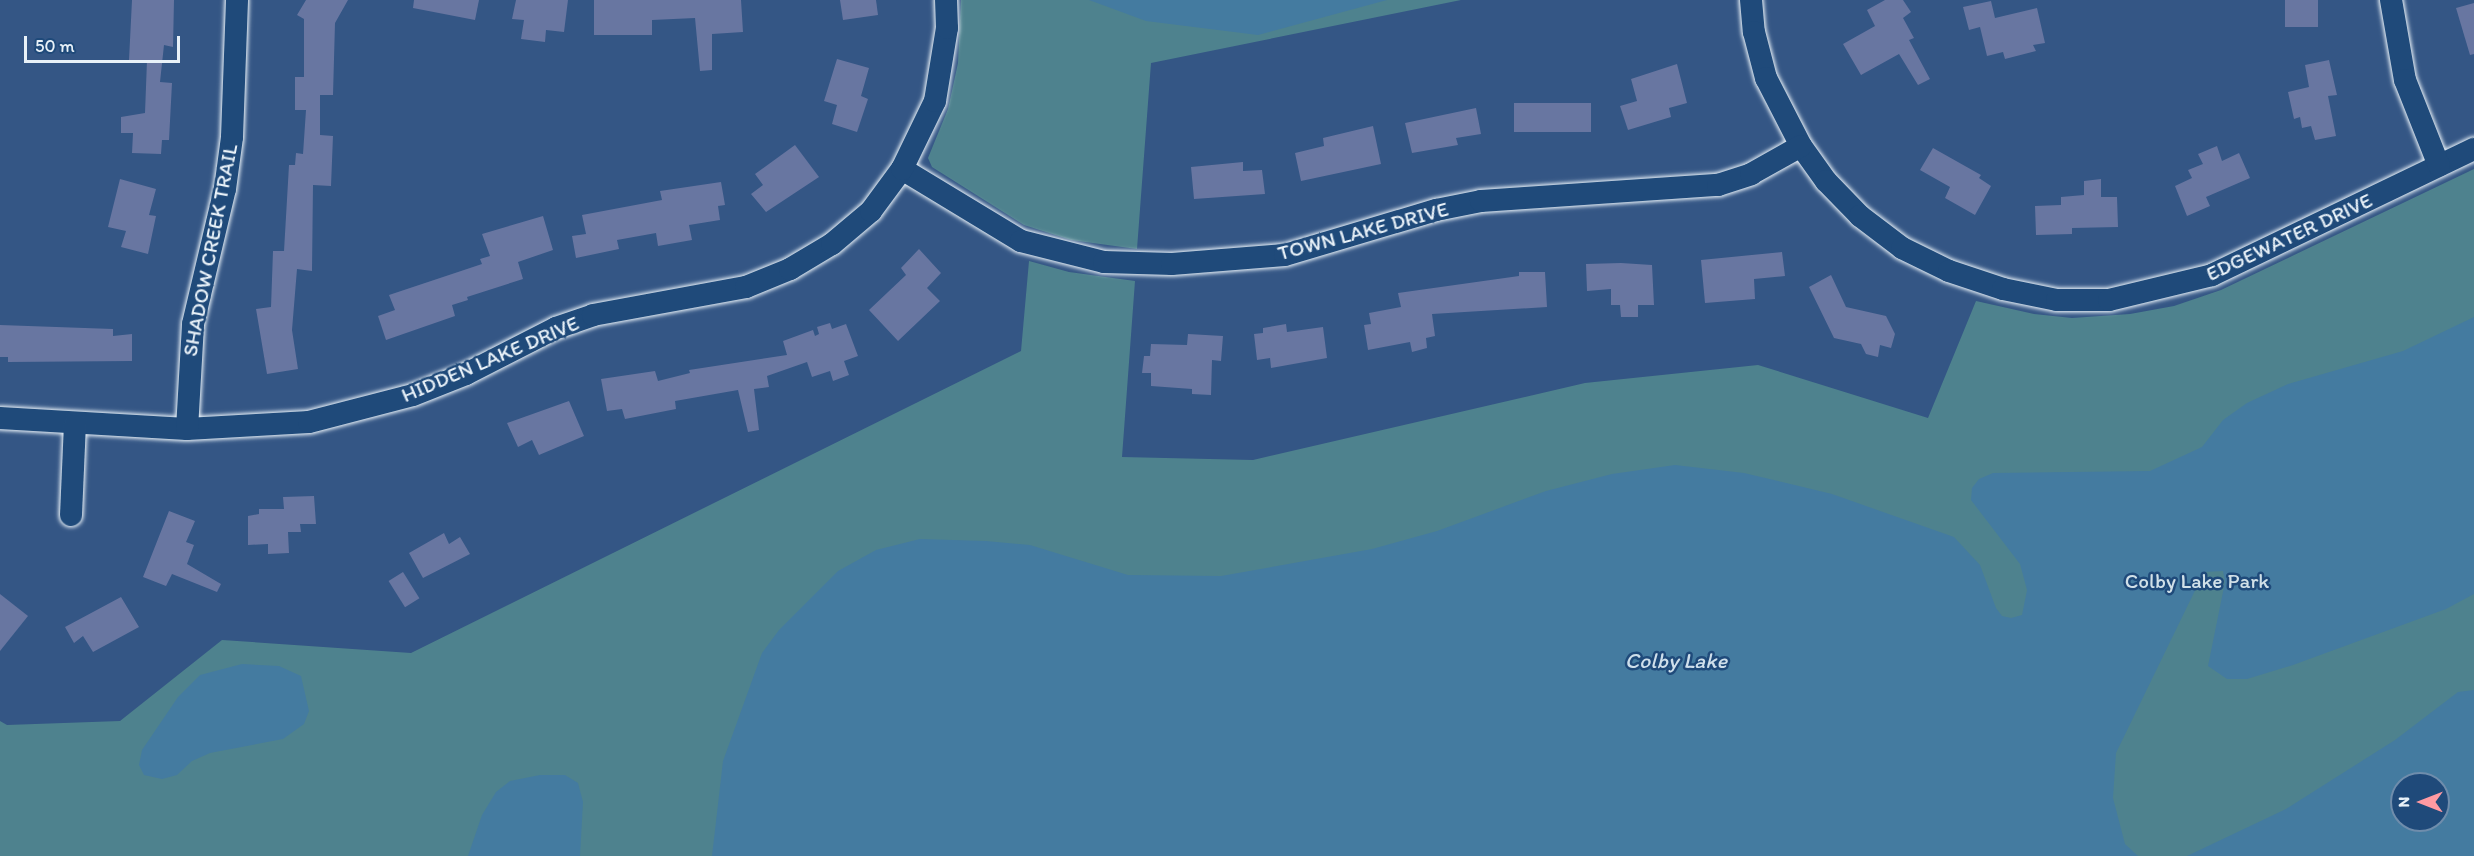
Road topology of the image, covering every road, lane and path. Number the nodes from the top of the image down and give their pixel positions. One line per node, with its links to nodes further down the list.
1 (237, 0): 11 (street, SHADOW CREEK TRAIL)
2 (946, 0): 8 (street, HIDDEN LAKE DRIVE)
3 (1751, 0): 5 (street, EDGEWATER DRIVE)
4 (2391, 0): 7 (street)
5 (1801, 146): 7 (street, EDGEWATER DRIVE); 8 (street, TOWN LAKE DRIVE)
6 (2474, 149): 7 (street, EDGEWATER DRIVE)
7 (2439, 166)
8 (902, 169): 11 (street, HIDDEN LAKE DRIVE)
9 (0, 418): 10 (street, HIDDEN LAKE DRIVE)
10 (75, 424): 11 (street, HIDDEN LAKE DRIVE); 12 (street)
11 (187, 429)
12 (71, 515)

